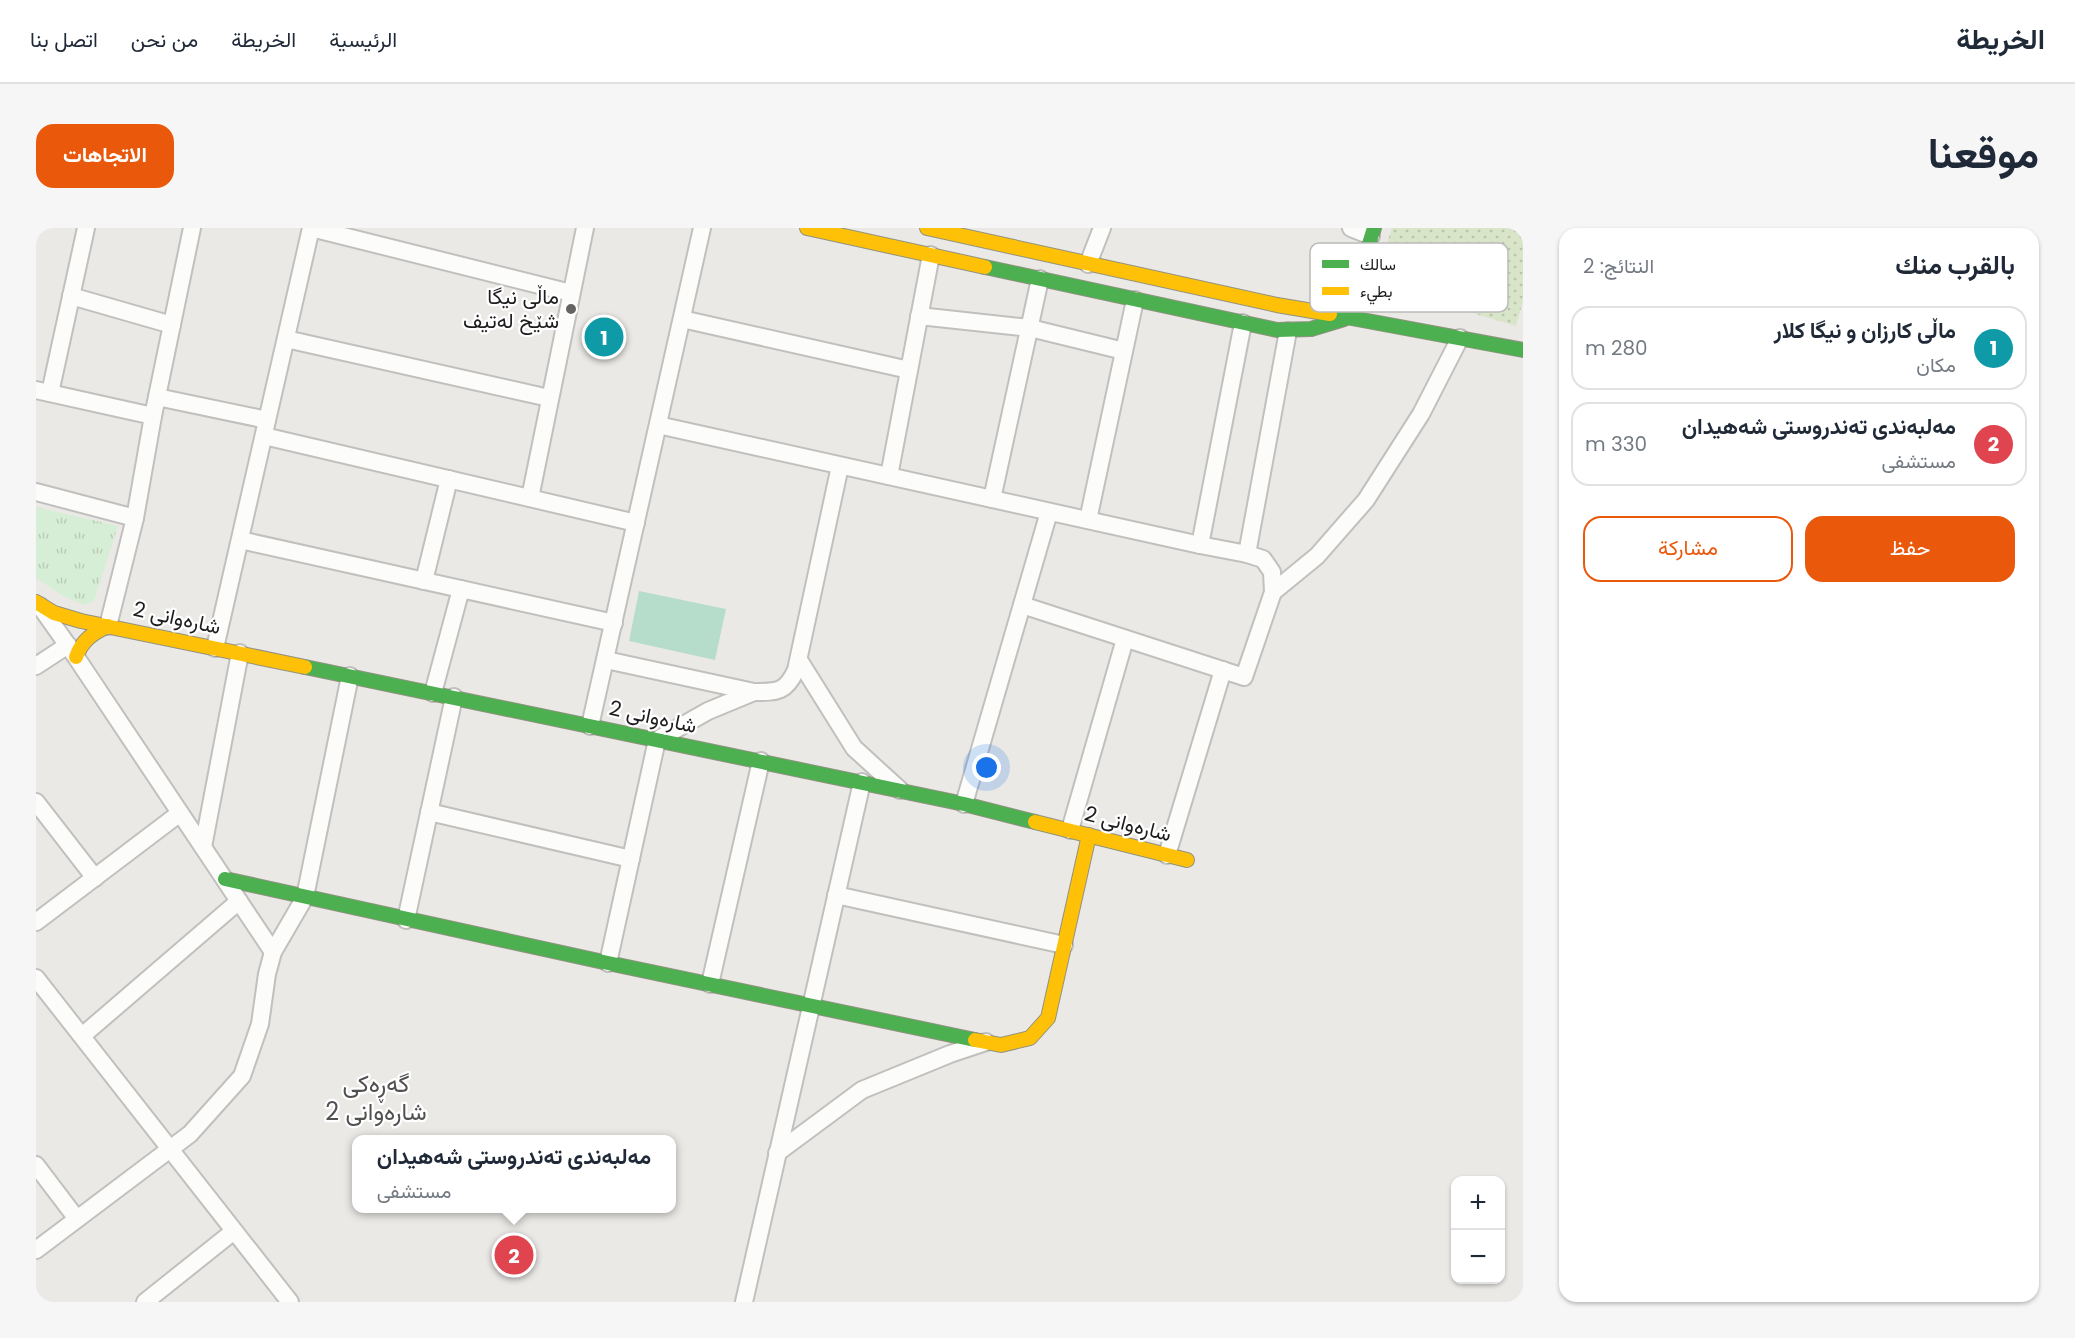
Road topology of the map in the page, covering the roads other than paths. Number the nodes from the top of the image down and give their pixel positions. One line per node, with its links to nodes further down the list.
1 (86, 228): 15 (street)
2 (192, 228): 24 (street)
3 (311, 228): 14 (street); 28 (street)
4 (585, 228): 14 (street)
5 (702, 228): 22 (street)
6 (807, 228): 11 (street)
7 (927, 228): 12 (street)
8 (1102, 228): 12 (street)
9 (1351, 228): 10 (street)
10 (1372, 232)
11 (931, 255): 13 (street); 20 (street)
12 (1088, 264): 17 (street)
13 (1040, 279): 16 (street); 25 (street)
14 (571, 293): 34 (street)
15 (71, 296): 24 (street); 32 (street)
16 (1135, 300): 23 (street); 30 (street)
17 (1310, 311)
18 (1315, 312): 21 (street)
19 (1348, 312): 21 (street)
20 (919, 316): 25 (street); 31 (street)
21 (1346, 318): 26 (street); 27 (street)
22 (682, 319): 31 (street); 36 (street)
23 (1243, 323): 26 (street); 49 (street)
24 (172, 325): 33 (street)
25 (1030, 328): 30 (street); 43 (street)
26 (1288, 331): 50 (street)
27 (1460, 338): 29 (street); 53 (street)
28 (286, 339): 34 (street); 37 (street)
29 (1523, 350)
30 (1124, 351): 46 (street)
31 (909, 370): 39 (street)
32 (43, 392): 35 (street)
33 (157, 397): 35 (street); 37 (street)
34 (549, 398): 42 (street)
35 (153, 416): 45 (street)
36 (658, 425): 38 (street); 47 (street)
37 (266, 428): 40 (street); 48 (street)
38 (840, 466): 39 (street); 63 (street)
39 (889, 476): 43 (street)
40 (449, 479): 42 (street); 51 (street)
41 (36, 492): 45 (street)
42 (530, 498): 47 (street)
43 (992, 499): 44 (street)
44 (1049, 512): 46 (street); 55 (street)
45 (135, 518): 57 (street)
46 (1088, 520): 49 (street)
47 (636, 523): 56 (street)
48 (240, 540): 51 (street); 59 (street)
49 (1200, 545): 50 (street)
50 (1247, 554): 53 (street)
51 (424, 581): 52 (street)
52 (461, 589): 56 (street); 68 (street)
53 (1273, 592): 65 (street)
54 (37, 602): 57 (street, شارەوانی 2); 60 (street)
55 (1022, 605): 58 (street); 76 (street)
56 (614, 623): 62 (street)
57 (108, 626): 59 (street, شارەوانی 2); 60 (street)
58 (1125, 639): 65 (street); 79 (street)
59 (215, 648): 61 (street, شارەوانی 2)
60 (72, 651): 64 (street); 78 (street)
61 (240, 653): 66 (street, شارەوانی 2); 81 (street)
62 (606, 660): 67 (street); 70 (street)
63 (798, 660): 67 (street); 74 (street)
64 (36, 666)
65 (1223, 670): 82 (street)
66 (350, 676): 68 (street, شارەوانی 2); 88 (street)
67 (754, 692): 71 (street)
68 (433, 693): 69 (street, شارەوانی 2)
69 (454, 697): 70 (street, شارەوانی 2); 77 (street)
70 (590, 726): 71 (street, شارەوانی 2)
71 (657, 740): 72 (street, شارەوانی 2); 83 (street)
72 (761, 761): 73 (street, شارەوانی 2); 96 (street)
73 (862, 782): 74 (street, شارەوانی 2); 87 (street)
74 (901, 790): 76 (street, شارەوانی 2)
75 (36, 802): 85 (street)
76 (964, 804): 79 (street, شارەوانی 2)
77 (429, 812): 83 (street); 90 (street)
78 (180, 813): 81 (street); 85 (street)
79 (1070, 830): 80 (street, شارەوانی 2)
80 (1089, 835): 82 (street, شارەوانی 2); 92 (street)
81 (203, 847): 86 (street)
82 (1167, 855): 84 (street, شارەوانی 2)
83 (631, 859): 94 (street)
84 (1187, 860)
85 (94, 878): 91 (street)
86 (225, 879): 88 (street); 89 (street)
87 (836, 895): 92 (street); 97 (street)
88 (305, 897): 90 (street); 93 (street)
89 (239, 901): 93 (street); 98 (street)
90 (406, 920): 94 (street)
91 (36, 922)
92 (1064, 945): 99 (street)
93 (273, 952): 100 (street)
94 (608, 963): 96 (street)
95 (37, 981): 98 (street)
96 (710, 984): 97 (street)
97 (811, 1006): 99 (street); 101 (street)
98 (82, 1036): 100 (street)
99 (986, 1042): 101 (street)
100 (170, 1149): 103 (street); 104 (street)
101 (777, 1153): 108 (street)
102 (36, 1165): 103 (street)
103 (77, 1219): 105 (street)
104 (234, 1231): 106 (street); 107 (street)
105 (36, 1250)
106 (149, 1301)
107 (290, 1302)
108 (744, 1302)

